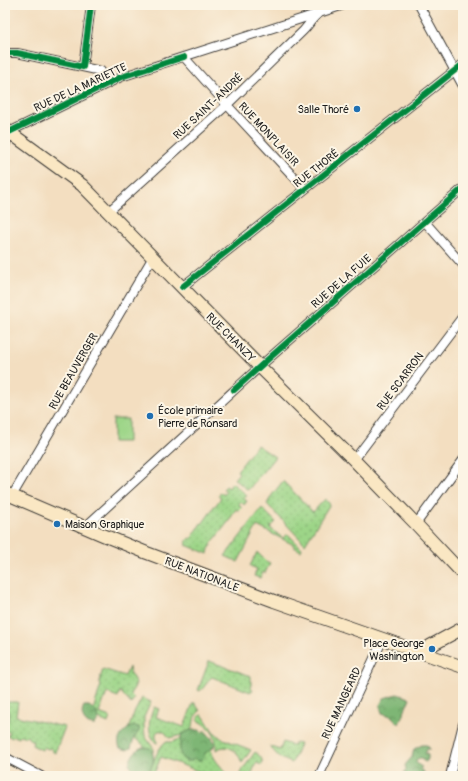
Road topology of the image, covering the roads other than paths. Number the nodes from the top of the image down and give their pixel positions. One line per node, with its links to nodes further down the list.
1 (91, 5): 8 (street)
2 (344, 5): 4 (street, RUE DE LA MARIETTE)
3 (420, 5): 9 (street)
4 (320, 13): 6 (street, RUE DE LA MARIETTE); 12 (street, RUE SAINT-ANDRÉ)
5 (5, 54): 8 (street)
6 (184, 57): 10 (street, RUE DE LA MARIETTE); 12 (street, RUE MONPLAISIR)
7 (463, 64): 9 (street, RUE THORÉ)
8 (83, 67): 10 (street)
9 (454, 71): 11 (street); 16 (street, RUE THORÉ)
10 (107, 84): 13 (street, RUE DE LA MARIETTE)
11 (463, 86)
12 (227, 105): 16 (street, RUE MONPLAISIR); 17 (street, RUE SAINT-ANDRÉ)
13 (7, 130): 14 (street); 17 (main road, RUE CHANZY)
14 (5, 146)
15 (463, 188): 18 (street, RUE DE LA FUIE)
16 (305, 189): 21 (street, RUE THORÉ)
17 (108, 212): 19 (main road, RUE CHANZY)
18 (425, 222): 20 (street); 23 (street, RUE DE LA FUIE)
19 (153, 257): 21 (main road, RUE CHANZY); 26 (street, RUE BEAUVERGER)
20 (463, 265)
21 (182, 287): 23 (main road, RUE CHANZY)
22 (463, 316): 24 (street, RUE SCARRON)
23 (260, 366): 24 (main road, RUE CHANZY); 28 (street, RUE DE LA FUIE)
24 (354, 460): 27 (main road, RUE CHANZY)
25 (463, 460): 27 (street)
26 (9, 494): 28 (main road, RUE NATIONALE)
27 (416, 524): 29 (main road, RUE CHANZY)
28 (85, 527): 31 (main road, RUE NATIONALE)
29 (463, 574)
30 (463, 628): 32 (main road)
31 (383, 639): 32 (main road, RUE NATIONALE); 37 (street, RUE MANGEARD)
32 (428, 654): 33 (main road)
33 (463, 666)
34 (463, 724): 38 (street)
35 (5, 757): 36 (street)
36 (41, 776)
37 (319, 776)
38 (450, 776)

